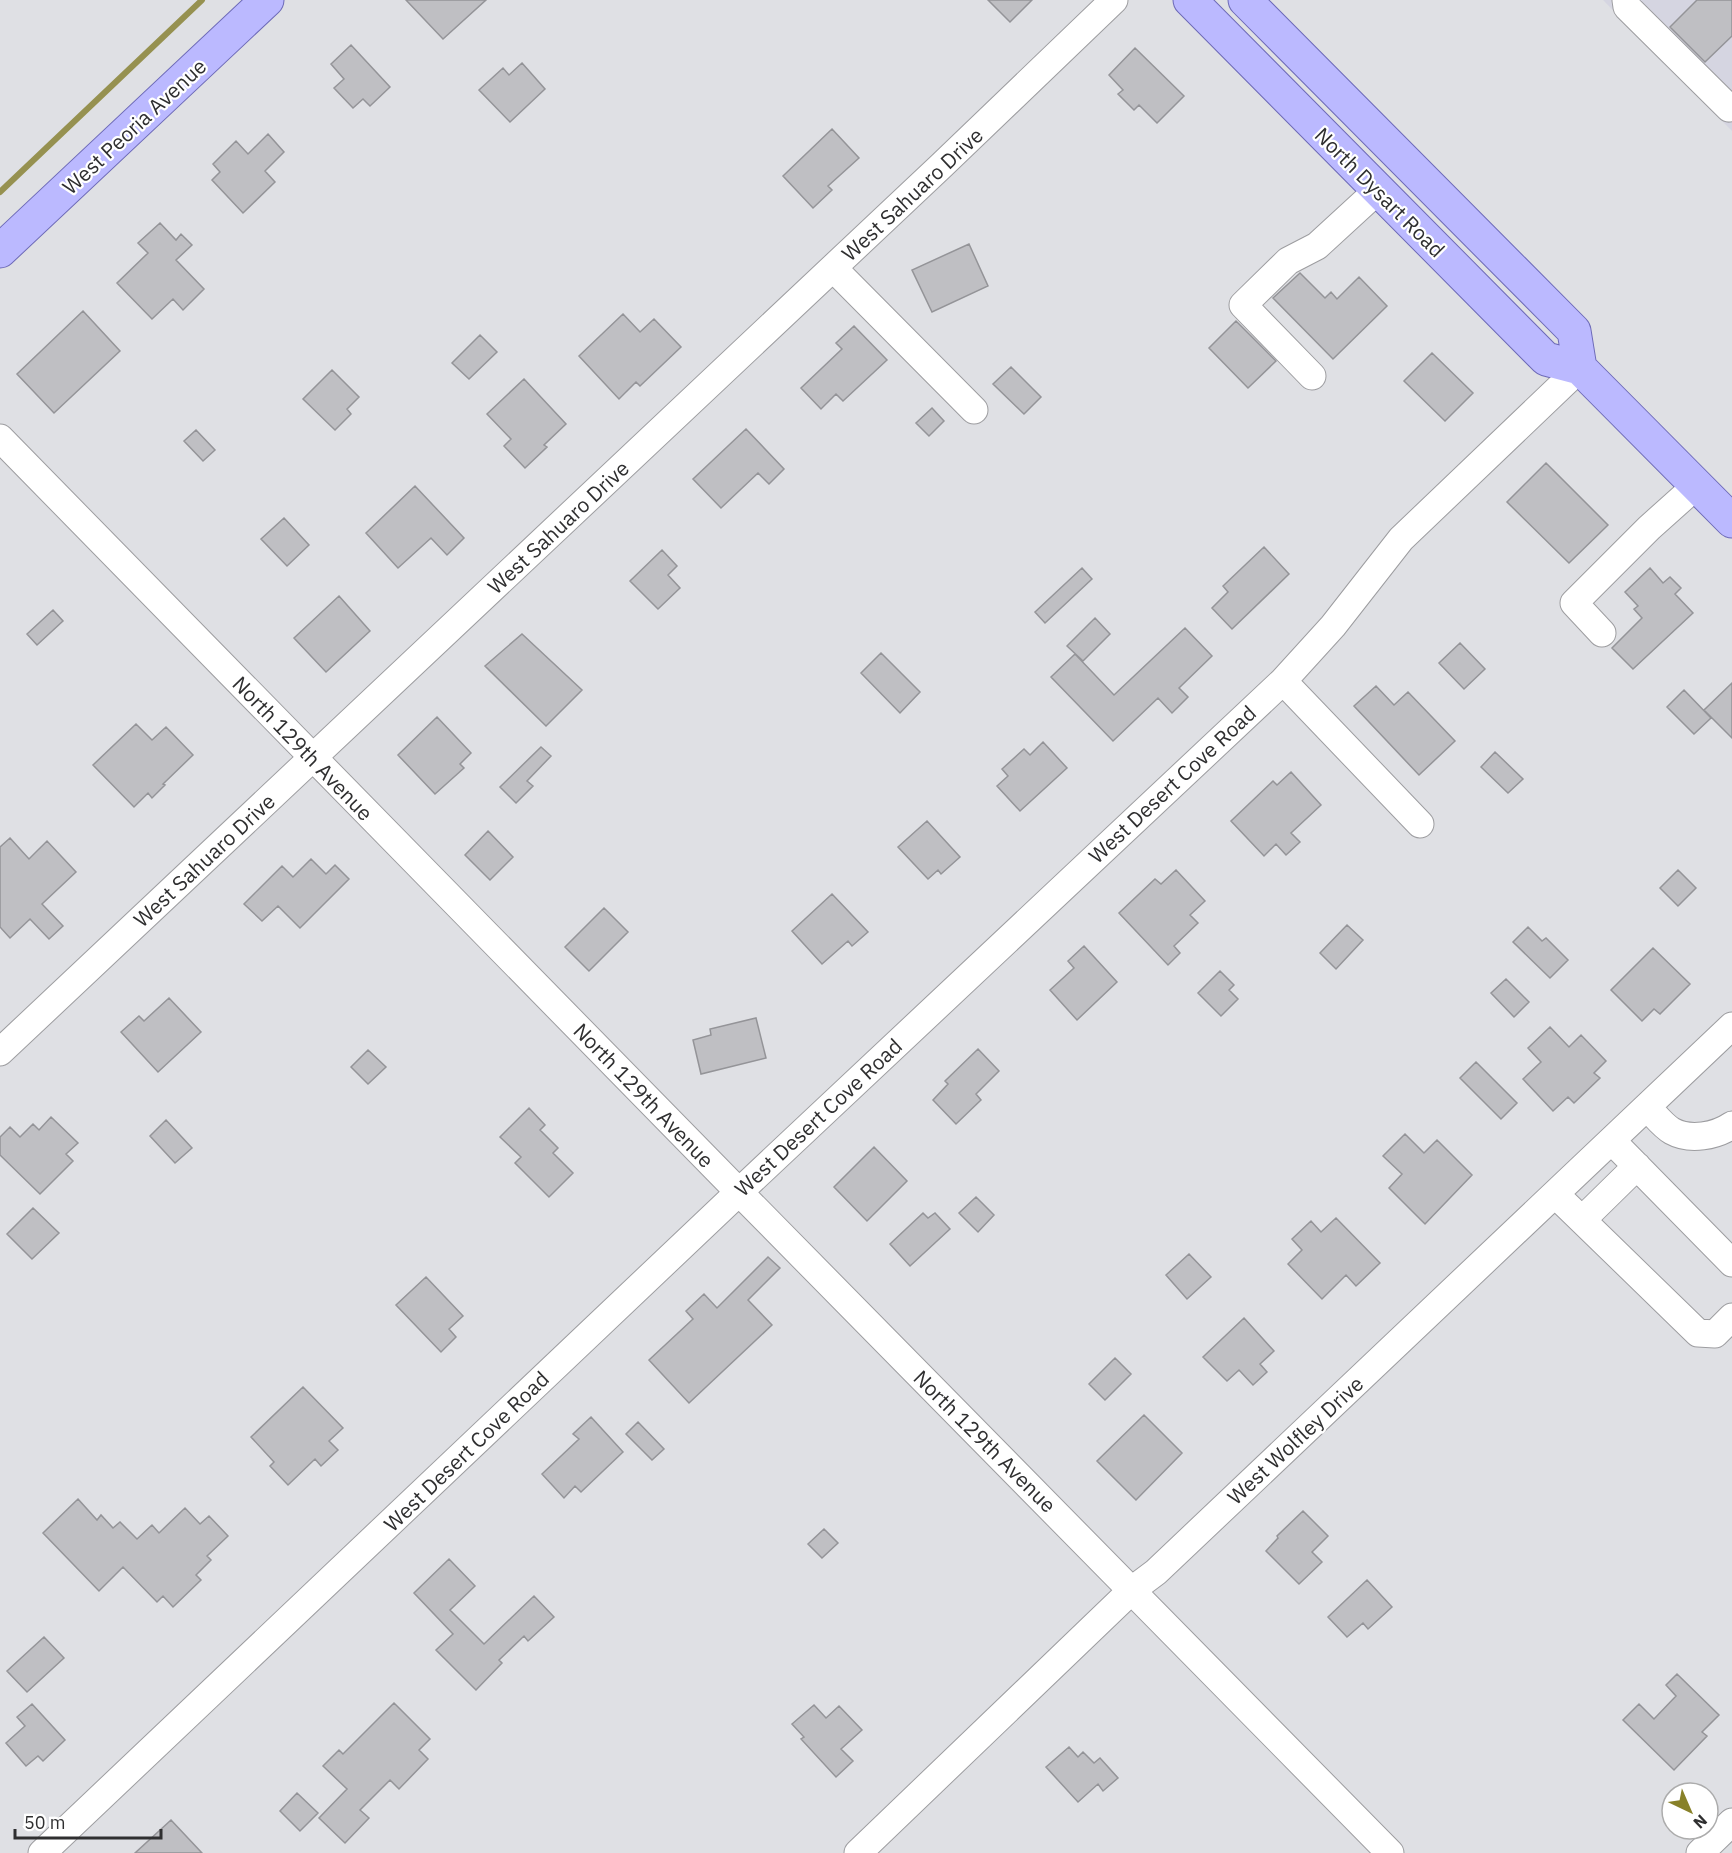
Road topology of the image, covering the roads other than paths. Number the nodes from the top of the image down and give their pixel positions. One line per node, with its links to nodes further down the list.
1 (267, 0): 8 (main road, West Peoria Avenue)
2 (1114, 0): 9 (street, West Sahuaro Drive)
3 (1190, 0): 7 (main road, North Dysart Road)
4 (1245, 0): 10 (main road, North Dysart Road)
5 (1626, 0): 6 (street)
6 (1732, 107)
7 (1378, 190): 10 (main road, North Dysart Road); 11 (street)
8 (0, 251)
9 (833, 268): 12 (street); 18 (street, West Sahuaro Drive)
10 (1580, 368): 14 (main road); 17 (street, West Desert Cove Road)
11 (1312, 376)
12 (974, 410)
13 (0, 438): 18 (street, North 129th Avenue)
14 (1696, 485): 15 (main road); 16 (street)
15 (1732, 522)
16 (1602, 633)
17 (1283, 681): 19 (street); 26 (street, West Desert Cove Road)
18 (313, 758): 21 (street, West Sahuaro Drive); 26 (street, North 129th Avenue)
19 (1420, 824)
20 (1732, 1026): 22 (street, West Wolfley Drive)
21 (0, 1052)
22 (1647, 1107): 23 (street); 24 (street, West Wolfley Drive)
23 (1732, 1125)
24 (1612, 1141): 25 (street); 27 (street, West Wolfley Drive)
25 (1637, 1166): 28 (street); 29 (street)
26 (739, 1192): 31 (street, North 129th Avenue); 33 (street, West Desert Cove Road)
27 (1555, 1194): 28 (street); 31 (street, West Wolfley Drive)
28 (1582, 1220): 30 (street)
29 (1732, 1263)
30 (1732, 1317)
31 (1132, 1590): 34 (street, West Wolfley Drive); 35 (street, North 129th Avenue)
32 (1732, 1822): 36 (street)
33 (42, 1853)
34 (858, 1853)
35 (1390, 1853)
36 (1700, 1853)

